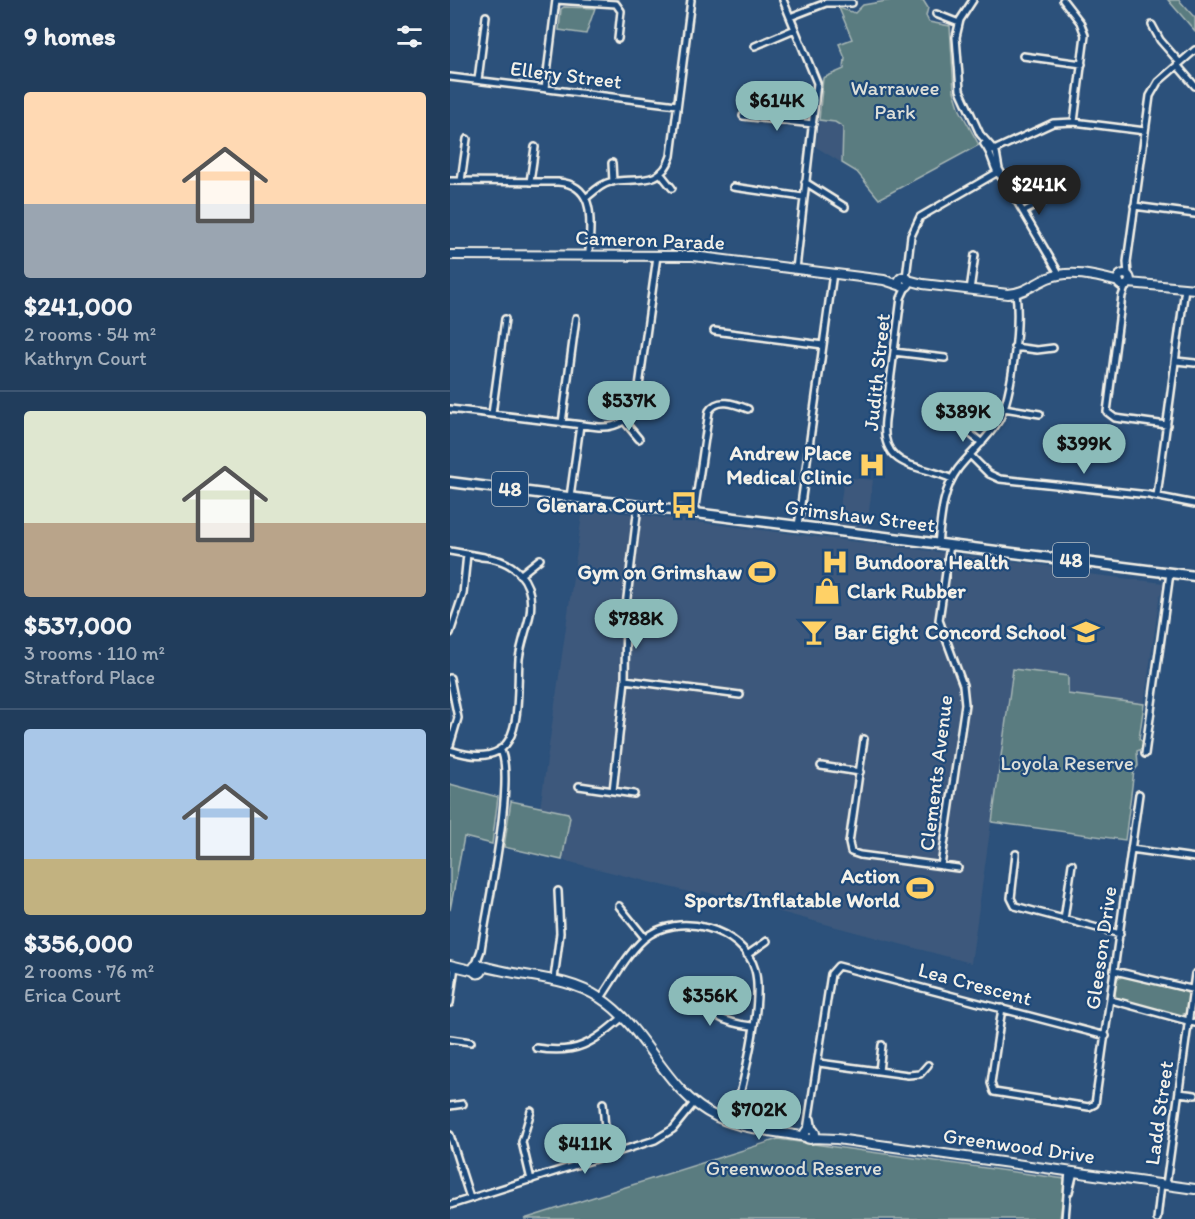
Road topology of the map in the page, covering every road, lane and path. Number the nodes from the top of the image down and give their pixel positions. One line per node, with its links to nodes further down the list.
1 (556, 0): 13 (street); 22 (street)
2 (691, 0): 23 (street)
3 (783, 0): 9 (street)
4 (973, 0): 10 (street)
5 (1063, 0): 17 (street)
6 (852, 3): 9 (street)
7 (936, 14): 10 (street)
8 (486, 16): 20 (street)
9 (790, 17): 12 (street)
10 (959, 23): 30 (street)
11 (1152, 25): 18 (street)
12 (795, 29): 14 (street); 26 (street)
13 (618, 39)
14 (755, 46)
15 (1195, 50): 18 (street)
16 (1023, 56): 17 (street)
17 (1082, 64): 25 (street)
18 (1179, 64): 21 (street); 27 (street)
19 (450, 77): 20 (street, Ellery Street)
20 (478, 80): 22 (street, Ellery Street)
21 (1195, 86)
22 (545, 89): 23 (street, Ellery Street)
23 (677, 105): 33 (street)
24 (743, 116): 26 (street)
25 (1074, 122): 27 (street); 30 (street)
26 (813, 124): 38 (street)
27 (1145, 131): 44 (street)
28 (467, 139): 35 (street)
29 (535, 147): 36 (street)
30 (994, 151): 32 (street)
31 (612, 163): 37 (street)
32 (997, 172): 46 (street); 56 (street, Judith Street)
33 (660, 173): 37 (street); 40 (street)
34 (450, 181): 35 (street)
35 (461, 181): 36 (street)
36 (530, 182): 43 (street)
37 (613, 182): 43 (street)
38 (805, 182): 42 (street); 45 (street)
39 (734, 187): 42 (street)
40 (672, 188)
41 (1071, 191): 46 (street)
42 (803, 197): 52 (street)
43 (586, 198): 49 (street)
44 (1134, 206): 47 (street); 55 (street)
45 (845, 207)
46 (1023, 212): 54 (street)
47 (1195, 214)
48 (450, 255): 49 (street, Cameron Parade)
49 (591, 255): 50 (street, Cameron Parade)
50 (657, 255): 52 (street, Cameron Parade); 76 (street)
51 (975, 255): 59 (street)
52 (794, 268): 53 (street, Cameron Parade)
53 (833, 273): 56 (street, Cameron Parade); 64 (street)
54 (1057, 276): 55 (street, Cameron Parade); 60 (street, Cameron Parade)
55 (1124, 280): 57 (street, Cameron Parade); 80 (street)
56 (904, 282): 59 (street, Cameron Parade); 67 (street, Judith Street)
57 (1185, 288): 58 (street, Cameron Parade); 69 (street)
58 (1195, 289)
59 (970, 290): 60 (street, Cameron Parade)
60 (1016, 293): 65 (street)
61 (576, 318): 77 (street)
62 (505, 319): 74 (street)
63 (714, 331): 64 (street)
64 (823, 345): 91 (street)
65 (1014, 347): 66 (street); 71 (street)
66 (1053, 348)
67 (894, 352): 68 (street); 84 (street, Judith Street)
68 (945, 358)
69 (1176, 361): 70 (street); 80 (street)
70 (1195, 363)
71 (1004, 408): 75 (street); 82 (street)
72 (450, 409): 74 (street)
73 (748, 409): 90 (street)
74 (492, 414): 77 (street)
75 (1040, 414)
76 (624, 421): 79 (street); 81 (street)
77 (562, 423): 79 (street)
78 (958, 424): 82 (street)
79 (580, 425): 87 (street)
80 (1167, 425): 86 (street)
81 (639, 439)
82 (982, 443): 83 (street)
83 (970, 455): 84 (street); 86 (street)
84 (951, 479): 92 (street)
85 (450, 482): 87 (main road, Grimshaw Street / 48)
86 (1157, 496): 88 (street)
87 (570, 497): 89 (main road, Grimshaw Street / 48)
88 (1195, 504)
89 (638, 506): 90 (main road, Grimshaw Street / 48); 102 (street)
90 (694, 513): 91 (main road, Grimshaw Street / 48)
91 (798, 526): 92 (main road, Grimshaw Street / 48)
92 (938, 544): 93 (main road, Grimshaw Street / 48)
93 (950, 545): 97 (main road, Grimshaw Street / 48); 118 (street, Clements Avenue)
94 (450, 551): 95 (street)
95 (467, 554): 98 (street); 100 (street)
96 (540, 560): 98 (street)
97 (1170, 573): 99 (main road, Grimshaw Street / 48); 107 (street)
98 (520, 575): 106 (street)
99 (1195, 576)
100 (450, 633)
101 (450, 678): 105 (street)
102 (625, 680): 103 (street); 111 (street)
103 (740, 695)
104 (864, 739): 109 (street, Clements Avenue)
105 (450, 747): 106 (street)
106 (499, 750): 130 (street)
107 (1145, 754)
108 (821, 766): 109 (street)
109 (860, 772): 118 (street, Clements Avenue)
110 (579, 786): 111 (street)
111 (613, 791): 112 (street)
112 (634, 794)
113 (1139, 794): 114 (street, Gleeson Drive)
114 (1131, 849): 116 (street); 123 (street, Gleeson Drive)
115 (1016, 855): 122 (street)
116 (1195, 858)
117 (1072, 864): 122 (street)
118 (941, 866): 119 (street, Clements Avenue)
119 (958, 868)
120 (558, 891): 133 (street)
121 (619, 906): 124 (street)
122 (1064, 920): 123 (street)
123 (1120, 934): 131 (street, Gleeson Drive)
124 (645, 938): 126 (street); 136 (street)
125 (767, 941): 126 (street)
126 (747, 954): 142 (street)
127 (831, 960): 129 (street)
128 (452, 965): 130 (street, Greenwood Drive); 138 (street)
129 (836, 967): 139 (street, Lea Crescent); 148 (street)
130 (479, 968): 133 (street, Greenwood Drive)
131 (1115, 970): 135 (street); 137 (street, Gleeson Drive)
132 (1195, 974): 135 (street, Ladd Street)
133 (554, 979): 136 (street, Greenwood Drive)
134 (688, 990): 142 (street)
135 (1194, 990): 141 (street, Ladd Street)
136 (601, 998): 140 (street, Greenwood Drive)
137 (1111, 1000): 141 (street); 143 (street, Gleeson Drive)
138 (450, 1003)
139 (1002, 1008): 143 (street, Lea Crescent); 151 (street)
140 (623, 1017): 147 (street); 156 (street, Greenwood Drive)
141 (1192, 1022): 152 (street, Ladd Street)
142 (752, 1026): 162 (street)
143 (1106, 1035): 158 (street, Gleeson Drive)
144 (450, 1040): 145 (street)
145 (471, 1042)
146 (882, 1045): 150 (street)
147 (536, 1048)
148 (819, 1063): 150 (street); 163 (street)
149 (928, 1065): 150 (street)
150 (879, 1071)
151 (993, 1090): 154 (street); 158 (street)
152 (1179, 1093): 153 (street); 169 (street, Ladd Street)
153 (1195, 1095)
154 (987, 1096)
155 (603, 1103): 166 (street)
156 (694, 1103): 162 (street, Greenwood Drive); 166 (street)
157 (464, 1104): 159 (street)
158 (1094, 1104): 161 (street)
159 (450, 1106)
160 (531, 1111): 168 (street)
161 (1099, 1111)
162 (732, 1123): 163 (street, Greenwood Drive)
163 (810, 1133): 167 (street, Greenwood Drive)
164 (450, 1135): 165 (street)
165 (451, 1145): 171 (street)
166 (613, 1154): 168 (street)
167 (1071, 1172): 169 (street, Greenwood Drive); 173 (street)
168 (531, 1180): 171 (street)
169 (1164, 1184): 170 (street, Greenwood Drive); 174 (street, Ladd Street)
170 (1195, 1188)
171 (470, 1198): 172 (street)
172 (450, 1205)
173 (1065, 1219)
174 (1157, 1219)

